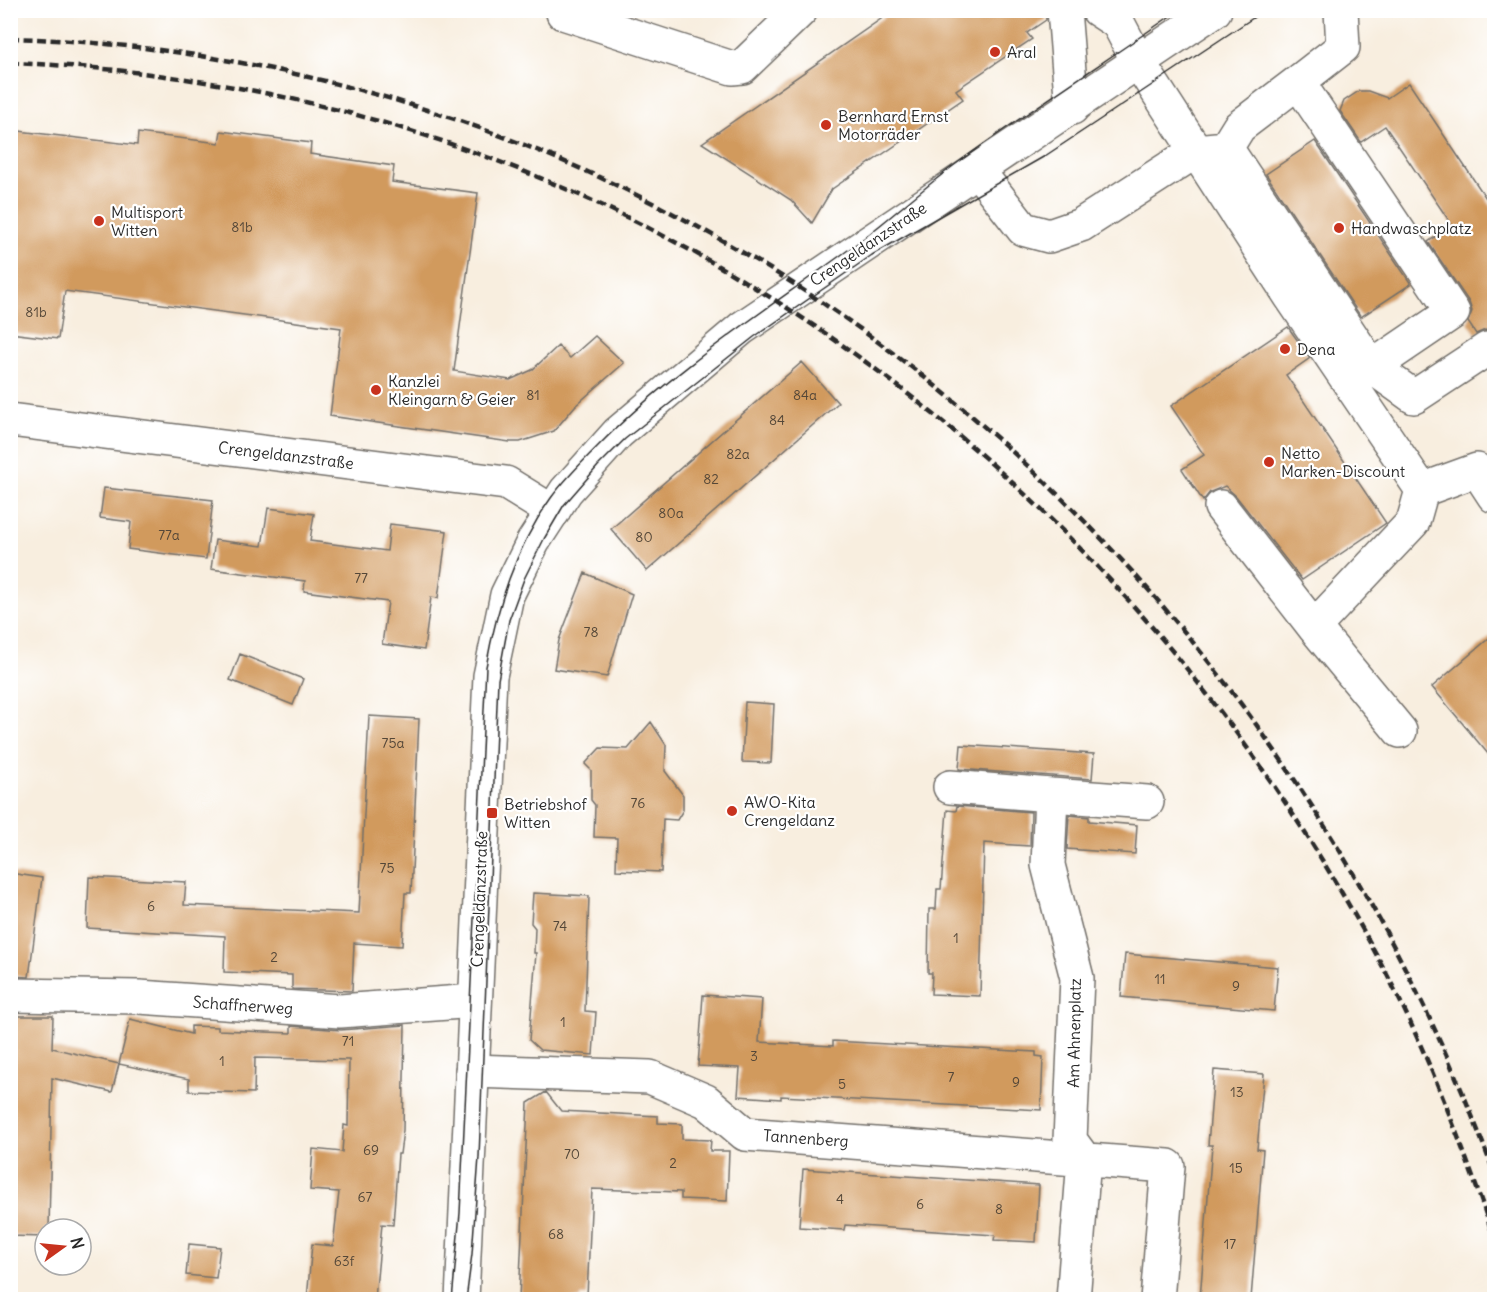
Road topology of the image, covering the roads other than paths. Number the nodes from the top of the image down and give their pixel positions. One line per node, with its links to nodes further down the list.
1 (801, 10): 6 (street)
2 (1064, 10): 9 (street)
3 (1098, 10): 7 (street)
4 (1215, 10): 7 (street, Crengeldanzstraße)
5 (1341, 10): 8 (street)
6 (563, 13)
7 (1139, 63): 9 (street, Crengeldanzstraße); 10 (street)
8 (1298, 82): 10 (street); 13 (street)
9 (1072, 108): 11 (street, Crengeldanzstraße)
10 (1211, 149): 11 (street); 13 (street); 15 (street)
11 (978, 171): 18 (street, Crengeldanzstraße)
12 (1486, 349): 13 (street)
13 (1372, 367)
14 (10, 420): 18 (street, Crengeldanzstraße)
15 (1422, 490): 16 (street); 19 (street)
16 (1494, 496)
17 (1221, 507): 19 (street)
18 (553, 512): 25 (street, Crengeldanzstraße)
19 (1314, 627): 20 (street)
20 (1400, 731)
21 (950, 787): 22 (street)
22 (1051, 795): 23 (street); 27 (street, Am Ahnenplatz)
23 (1147, 802)
24 (10, 995): 25 (street, Schaffnerweg)
25 (475, 1001): 26 (street, Crengeldanzstraße)
26 (472, 1071): 27 (street, Tannenberg); 28 (street, Crengeldanzstraße)
27 (1084, 1160): 29 (street); 30 (street, Tannenberg)
28 (462, 1299)
29 (1073, 1299)
30 (1157, 1299)

